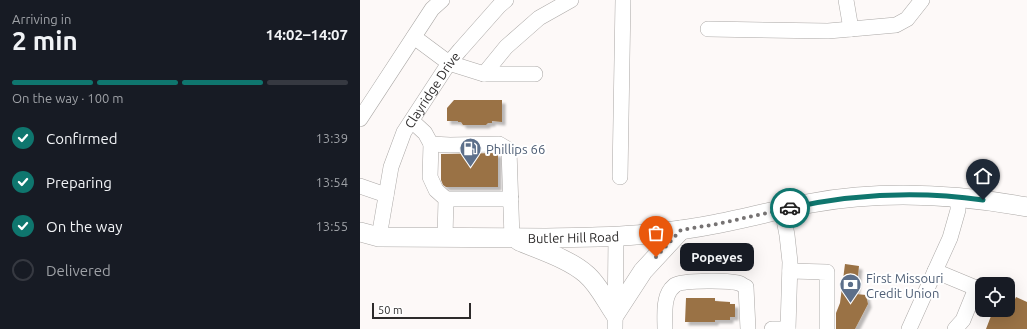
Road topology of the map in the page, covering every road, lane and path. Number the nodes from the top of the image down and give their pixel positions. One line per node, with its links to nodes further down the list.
1 (442, 0): 9 (street)
2 (506, 0): 10 (street, Clayridge Drive)
3 (571, 0): 11 (street)
4 (624, 0): 16 (street)
5 (846, 0): 8 (street)
6 (922, 0): 8 (street)
7 (708, 29): 8 (street)
8 (850, 29)
9 (414, 37): 10 (street); 13 (street)
10 (449, 64): 11 (street); 14 (street, Clayridge Drive)
11 (484, 74): 12 (street)
12 (535, 74)
13 (360, 119)
14 (412, 121): 15 (street); 18 (street, Clayridge Drive)
15 (430, 144): 20 (street); 21 (street)
16 (620, 177)
17 (360, 186): 18 (street)
18 (386, 195): 26 (street, Clayridge Drive)
19 (958, 197): 22 (main road, Butler Hill Road); 23 (main road, Butler Hill Road); 32 (street)
20 (446, 199): 21 (street); 27 (street)
21 (511, 199): 29 (street)
22 (1027, 207)
23 (782, 209): 24 (main road, Butler Hill Road); 31 (street)
24 (681, 230): 28 (main road, Butler Hill Road); 33 (main road)
25 (360, 232): 26 (main road, Butler Hill Road)
26 (379, 237): 27 (main road, Butler Hill Road); 30 (main road, Butler Hill Road)
27 (444, 237): 29 (main road, Butler Hill Road)
28 (616, 237): 29 (main road, Butler Hill Road); 33 (street)
29 (512, 238): 33 (main road)
30 (360, 242)
31 (790, 270): 38 (street); 39 (street)
32 (935, 270): 34 (street); 40 (street)
33 (615, 322)
34 (960, 326)
35 (665, 329): 36 (street)
36 (748, 329)
37 (772, 329): 38 (street)
38 (788, 329)
39 (827, 329)
40 (909, 329)

